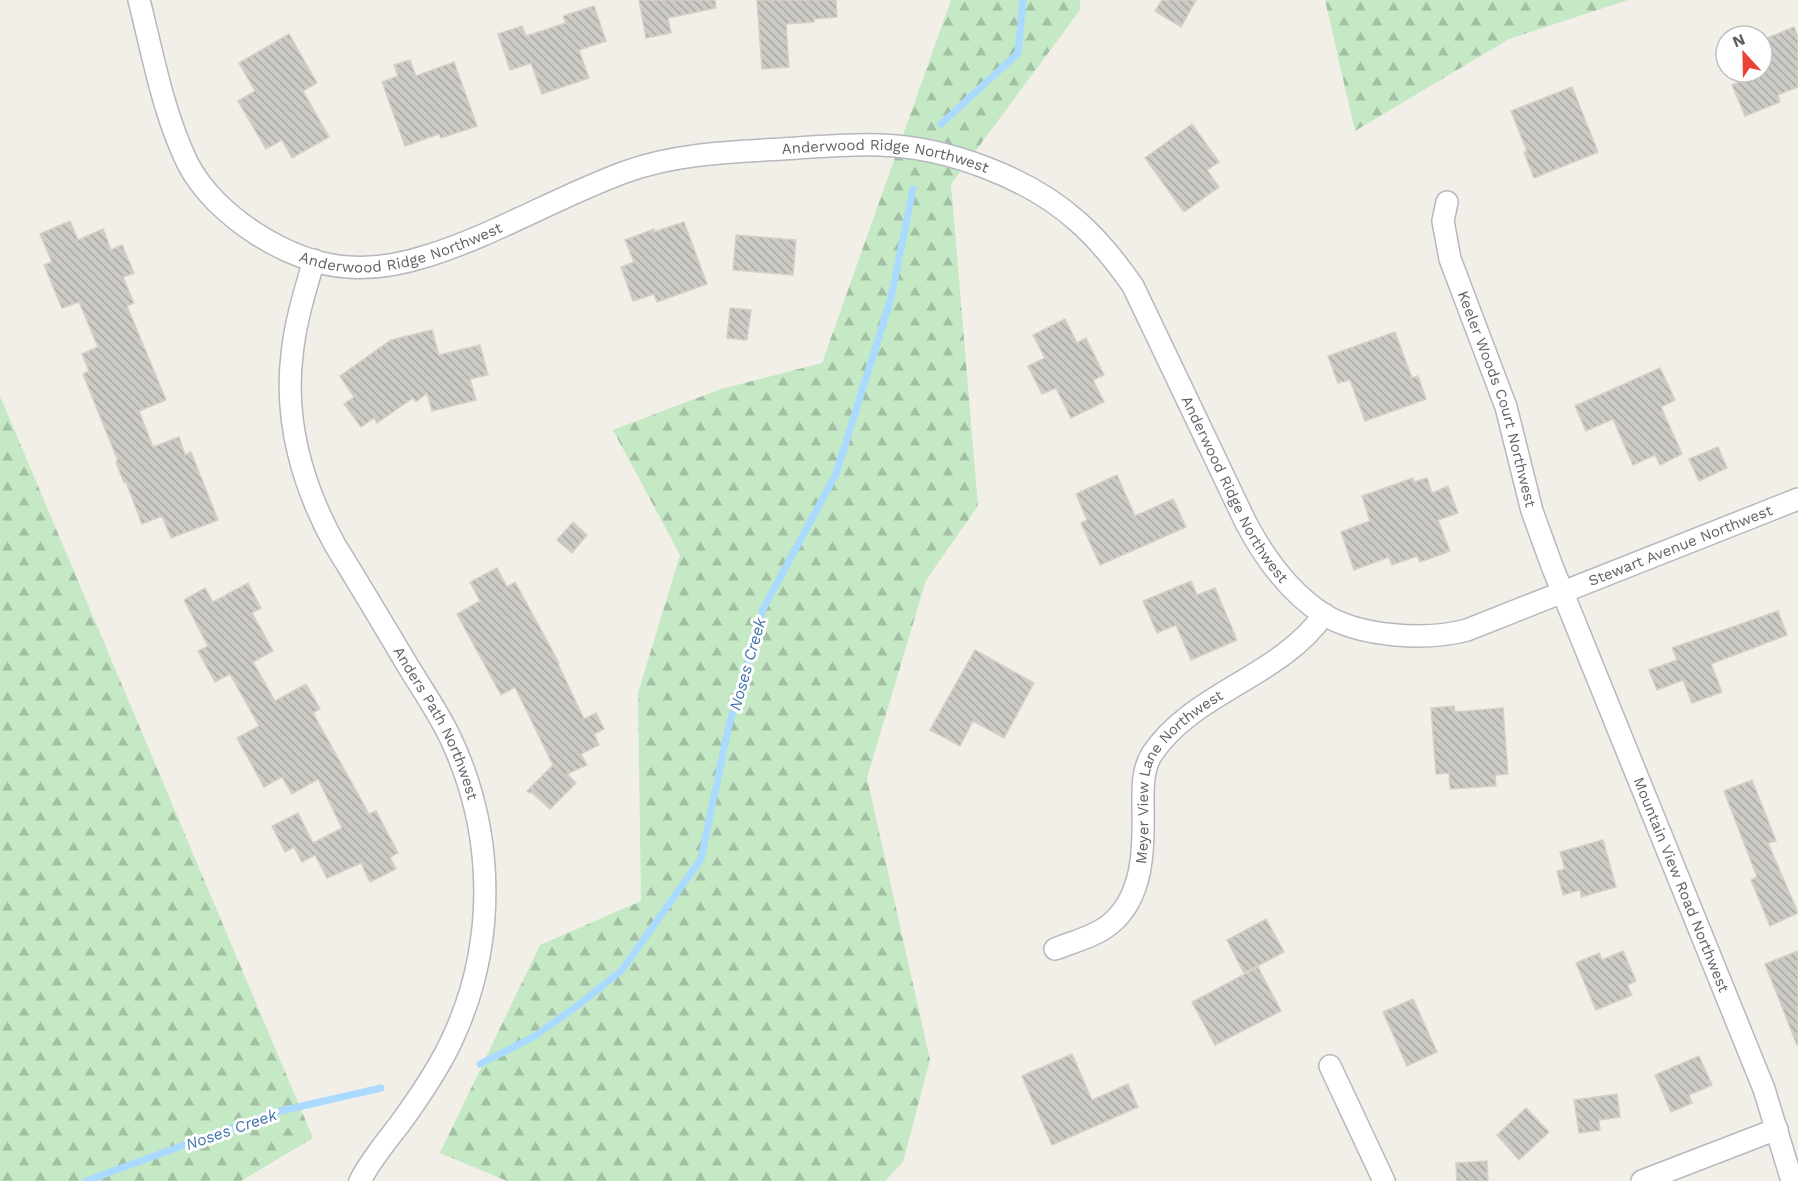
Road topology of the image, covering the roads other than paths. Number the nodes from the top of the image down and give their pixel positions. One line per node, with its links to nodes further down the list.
1 (140, 0): 3 (street, Anderwood Ridge Northwest)
2 (1447, 202): 5 (street, Keeler Woods Court Northwest)
3 (314, 260): 6 (street, Anderwood Ridge Northwest); 10 (street, Anders Path Northwest)
4 (1798, 499): 5 (street, Stewart Avenue Northwest)
5 (1563, 592): 6 (street, Anderwood Ridge Northwest); 9 (street, Mountain View Road Northwest)
6 (1324, 614): 7 (street, Meyer View Lane Northwest)
7 (1055, 949)
8 (1330, 1066): 11 (street)
9 (1777, 1129): 12 (street); 13 (street, Mountain View Road Northwest)
10 (360, 1181)
11 (1384, 1181)
12 (1642, 1181)
13 (1792, 1181)

